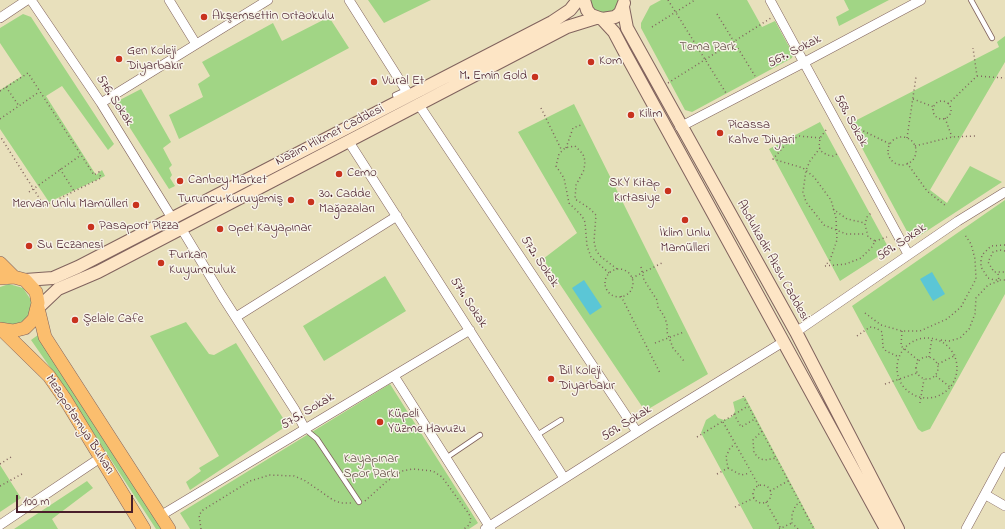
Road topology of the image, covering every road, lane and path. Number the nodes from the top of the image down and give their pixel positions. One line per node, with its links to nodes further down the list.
1 (27, 0): 17 (street)
2 (31, 0): 38 (street, 576. Sokak)
3 (169, 0): 22 (street)
4 (349, 0): 34 (street)
5 (578, 0): 34 (main road, Nazım Hikmet Caddesi)
6 (584, 0): 18 (main road)
7 (668, 0): 14 (path)
8 (694, 0): 14 (path)
9 (770, 0): 16 (street, 568. Sokak)
10 (921, 0): 25 (street, 567. Sokak)
11 (971, 0): 20 (lane)
12 (263, 1): 22 (street)
13 (624, 4): 18 (main road, Nazım Hikmet Caddesi); 31 (main road, Abdulkadir Aksu Caddesi)
14 (676, 12): 19 (path); 24 (path)
15 (717, 14): 21 (path)
16 (778, 14): 21 (path); 25 (street, 568. Sokak)
17 (0, 18)
18 (599, 18): 41 (main road, Nazım Hikmet Caddesi); 111 (main road)
19 (652, 27)
20 (992, 38)
21 (734, 41): 24 (path); 26 (path)
22 (196, 44): 38 (street)
23 (973, 48): 27 (path)
24 (705, 58): 31 (path); 37 (path)
25 (803, 63): 37 (street, 567. Sokak); 84 (street, 568. Sokak)
26 (755, 76)
27 (977, 76): 29 (path); 39 (path)
28 (916, 77): 36 (path)
29 (1005, 78)
30 (6, 87): 32 (path); 33 (path); 40 (path)
31 (660, 88): 48 (main road, Abdulkadir Aksu Caddesi)
32 (0, 91)
33 (40, 92): 40 (path); 62 (path)
34 (407, 92): 35 (lane); 74 (main road, Nazım Hikmet Caddesi)
35 (395, 95)
36 (913, 99): 42 (path); 54 (path)
37 (730, 100): 48 (street, 567. Sokak)
38 (101, 103): 74 (street, 576. Sokak)
39 (948, 104): 42 (path); 44 (path)
40 (19, 106): 45 (path)
41 (419, 106): 55 (main road, Nazım Hikmet Caddesi); 138 (street, 572. Sokak)
42 (934, 107): 44 (path)
43 (541, 108): 60 (path)
44 (945, 118): 52 (path)
45 (0, 119)
46 (849, 124): 56 (path)
47 (581, 125): 58 (path)
48 (680, 127): 106 (main road, Abdulkadir Aksu Caddesi)
49 (826, 130): 53 (path)
50 (0, 136): 66 (path)
51 (975, 136): 52 (path)
52 (952, 137): 57 (path)
53 (820, 138): 59 (path); 65 (path)
54 (907, 138): 56 (path); 57 (path)
55 (349, 142): 73 (street, 574. Sokak); 76 (main road, Nazım Hikmet Caddesi)
56 (890, 144): 63 (path)
57 (915, 146): 63 (path)
58 (566, 148): 60 (path); 88 (path)
59 (820, 148): 61 (path); 65 (path)
60 (562, 151): 90 (path)
61 (837, 154)
62 (81, 155): 64 (path); 68 (path)
63 (907, 163): 70 (path)
64 (60, 169): 66 (path); 68 (path)
65 (806, 170): 71 (path); 77 (path)
66 (33, 188): 67 (path); 68 (path)
67 (29, 192)
68 (74, 192)
69 (1005, 192): 84 (street, 569. Sokak)
70 (946, 206)
71 (833, 209): 75 (path); 77 (path)
72 (871, 213): 75 (path)
73 (397, 216): 101 (street); 103 (street, 574. Sokak)
74 (172, 218): 94 (main road, Nazım Hikmet Caddesi)
75 (865, 222): 78 (path)
76 (181, 228): 99 (main road, Nazım Hikmet Caddesi); 101 (street)
77 (837, 232): 78 (path); 81 (path)
78 (866, 234): 81 (path)
79 (965, 235): 104 (path)
80 (888, 237): 81 (path)
81 (874, 241)
82 (1005, 245): 97 (path)
83 (1005, 251): 92 (path)
84 (908, 254): 106 (street, 569. Sokak)
85 (664, 262): 91 (path)
86 (0, 263): 94 (main road)
87 (641, 267): 91 (path)
88 (617, 269): 90 (path); 95 (path)
89 (1005, 272): 92 (path)
90 (609, 273): 98 (path)
91 (642, 273): 95 (path); 108 (path)
92 (998, 273): 97 (path)
93 (0, 278): 94 (main road)
94 (19, 278): 99 (main road)
95 (632, 278): 98 (path)
96 (1005, 280): 97 (path)
97 (999, 281): 110 (path)
98 (621, 296): 121 (path)
99 (38, 308): 102 (main road); 165 (main road)
100 (865, 313): 104 (path)
101 (236, 317): 136 (street)
102 (1, 330): 145 (main road, Mezopotamya Bulvarı)
103 (470, 330): 122 (street, 575. Sokak); 140 (street, 574. Sokak)
104 (902, 331): 113 (path)
105 (684, 332): 108 (path)
106 (796, 332): 177 (main road, Abdulkadir Aksu Caddesi)
107 (857, 336): 116 (path)
108 (669, 338): 112 (path); 117 (path)
109 (932, 338): 110 (path); 113 (path); 115 (path)
110 (938, 340): 114 (path)
111 (783, 342): 138 (street, 569. Sokak); 176 (main road)
112 (655, 343)
113 (904, 349): 116 (path); 118 (path)
114 (956, 355): 119 (path); 127 (path)
115 (929, 357): 118 (path); 119 (path)
116 (899, 358): 124 (path)
117 (684, 361)
118 (919, 361): 120 (path)
119 (938, 364): 123 (path)
120 (917, 373): 124 (path); 125 (path)
121 (660, 374)
122 (394, 376): 136 (street, 575. Sokak); 146 (street)
123 (936, 376): 125 (path); 127 (path)
124 (900, 379): 126 (path); 129 (path)
125 (924, 379): 129 (path)
126 (885, 384)
127 (950, 388): 129 (path)
128 (743, 396): 131 (path)
129 (921, 397): 130 (path)
130 (920, 403)
131 (748, 406): 132 (path); 133 (path)
132 (734, 414): 133 (path); 135 (path)
133 (755, 419): 137 (path)
134 (561, 420): 140 (lane)
135 (723, 422): 141 (path); 142 (path)
136 (305, 429): 160 (lane); 165 (street, 575. Sokak)
137 (762, 431): 147 (path); 147 (path)
138 (637, 432): 153 (street, 569. Sokak)
139 (480, 435): 146 (lane)
140 (537, 435): 153 (street, 574. Sokak)
141 (697, 437)
142 (735, 444): 149 (path); 150 (path)
143 (11, 457): 148 (path)
144 (1005, 457): 158 (street)
145 (100, 458): 167 (street); 169 (main road, Mezopotamya Bulvarı)
146 (446, 458): 168 (street)
147 (776, 458): 154 (path)
148 (0, 464)
149 (728, 468): 150 (path); 152 (path)
150 (751, 472): 156 (path)
151 (22, 474): 155 (path)
152 (717, 474)
153 (564, 478): 168 (street, 569. Sokak)
154 (788, 481): 157 (path); 162 (path)
155 (0, 486)
156 (759, 486): 157 (path); 159 (path)
157 (770, 491): 161 (path)
158 (986, 495): 163 (street); 178 (street)
159 (754, 498): 161 (path); 164 (path)
160 (359, 502): 171 (path); 172 (path)
161 (766, 502): 173 (path)
162 (800, 503): 166 (path); 175 (path)
163 (1005, 506)
164 (735, 507)
165 (160, 516): 170 (main road)
166 (792, 523): 173 (path); 174 (path)
167 (0, 525)
168 (488, 528)
169 (144, 529)
170 (169, 529)
171 (200, 529)
172 (464, 529)
173 (780, 529)
174 (798, 529)
175 (814, 529)
176 (886, 529)
177 (898, 529)
178 (966, 529)

